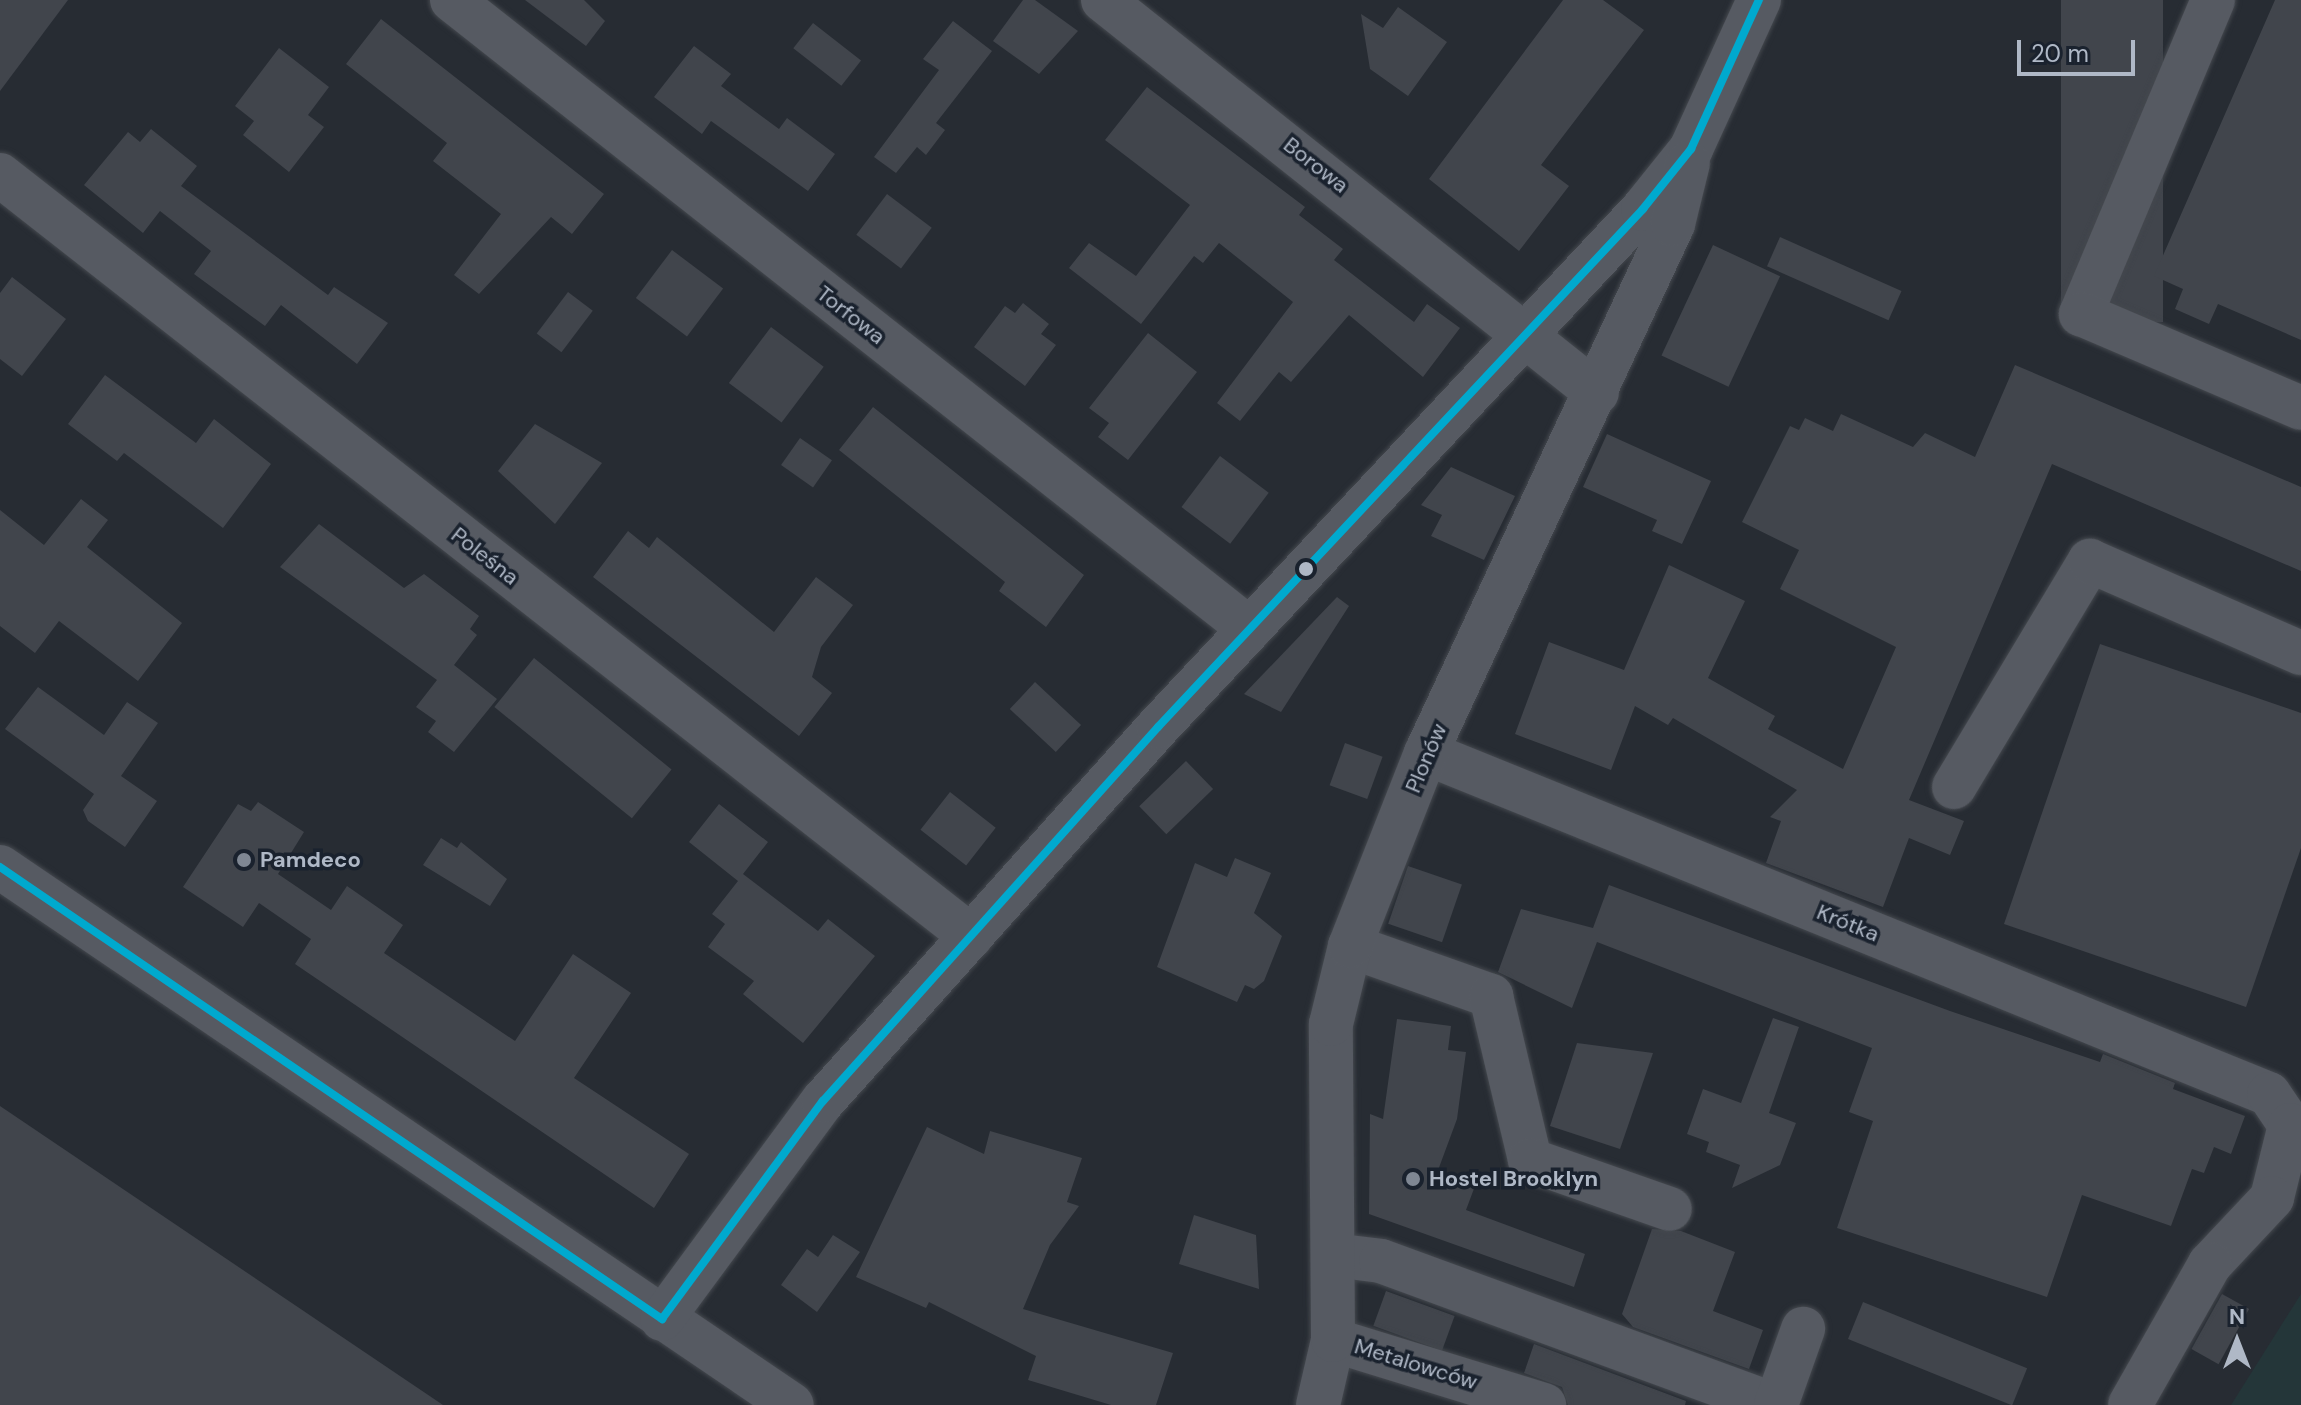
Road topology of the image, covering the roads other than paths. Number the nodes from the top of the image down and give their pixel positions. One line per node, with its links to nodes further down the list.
1 (452, 0): 10 (street, Torfowa)
2 (1103, 0): 7 (street, Borowa)
3 (1759, 0): 5 (street, Plonów)
4 (2213, 0): 9 (street)
5 (1691, 149): 7 (street, Plonów); 8 (street, Plonów)
6 (0, 175): 15 (street, Poleśna)
7 (1526, 332): 8 (street, Borowa); 10 (street, Plonów)
8 (1597, 393): 12 (street, Plonów)
9 (2301, 408)
10 (1250, 629): 15 (street, Plonów)
11 (2301, 653): 13 (street)
12 (1426, 753): 16 (street, Plonów); 26 (street, Krótka)
13 (1954, 787)
14 (0, 867): 19 (street)
15 (971, 936): 19 (street, Plonów)
16 (1350, 946): 17 (street); 18 (street, Plonów)
17 (1670, 1209)
18 (1333, 1255): 21 (street, Plonów); 25 (street)
19 (662, 1319): 22 (street)
20 (1803, 1329): 25 (street)
21 (1333, 1340): 23 (street, Plonów); 24 (street, Metalowców)
22 (792, 1405)
23 (1318, 1405)
24 (1544, 1405)
25 (1775, 1405)
26 (2130, 1405)

